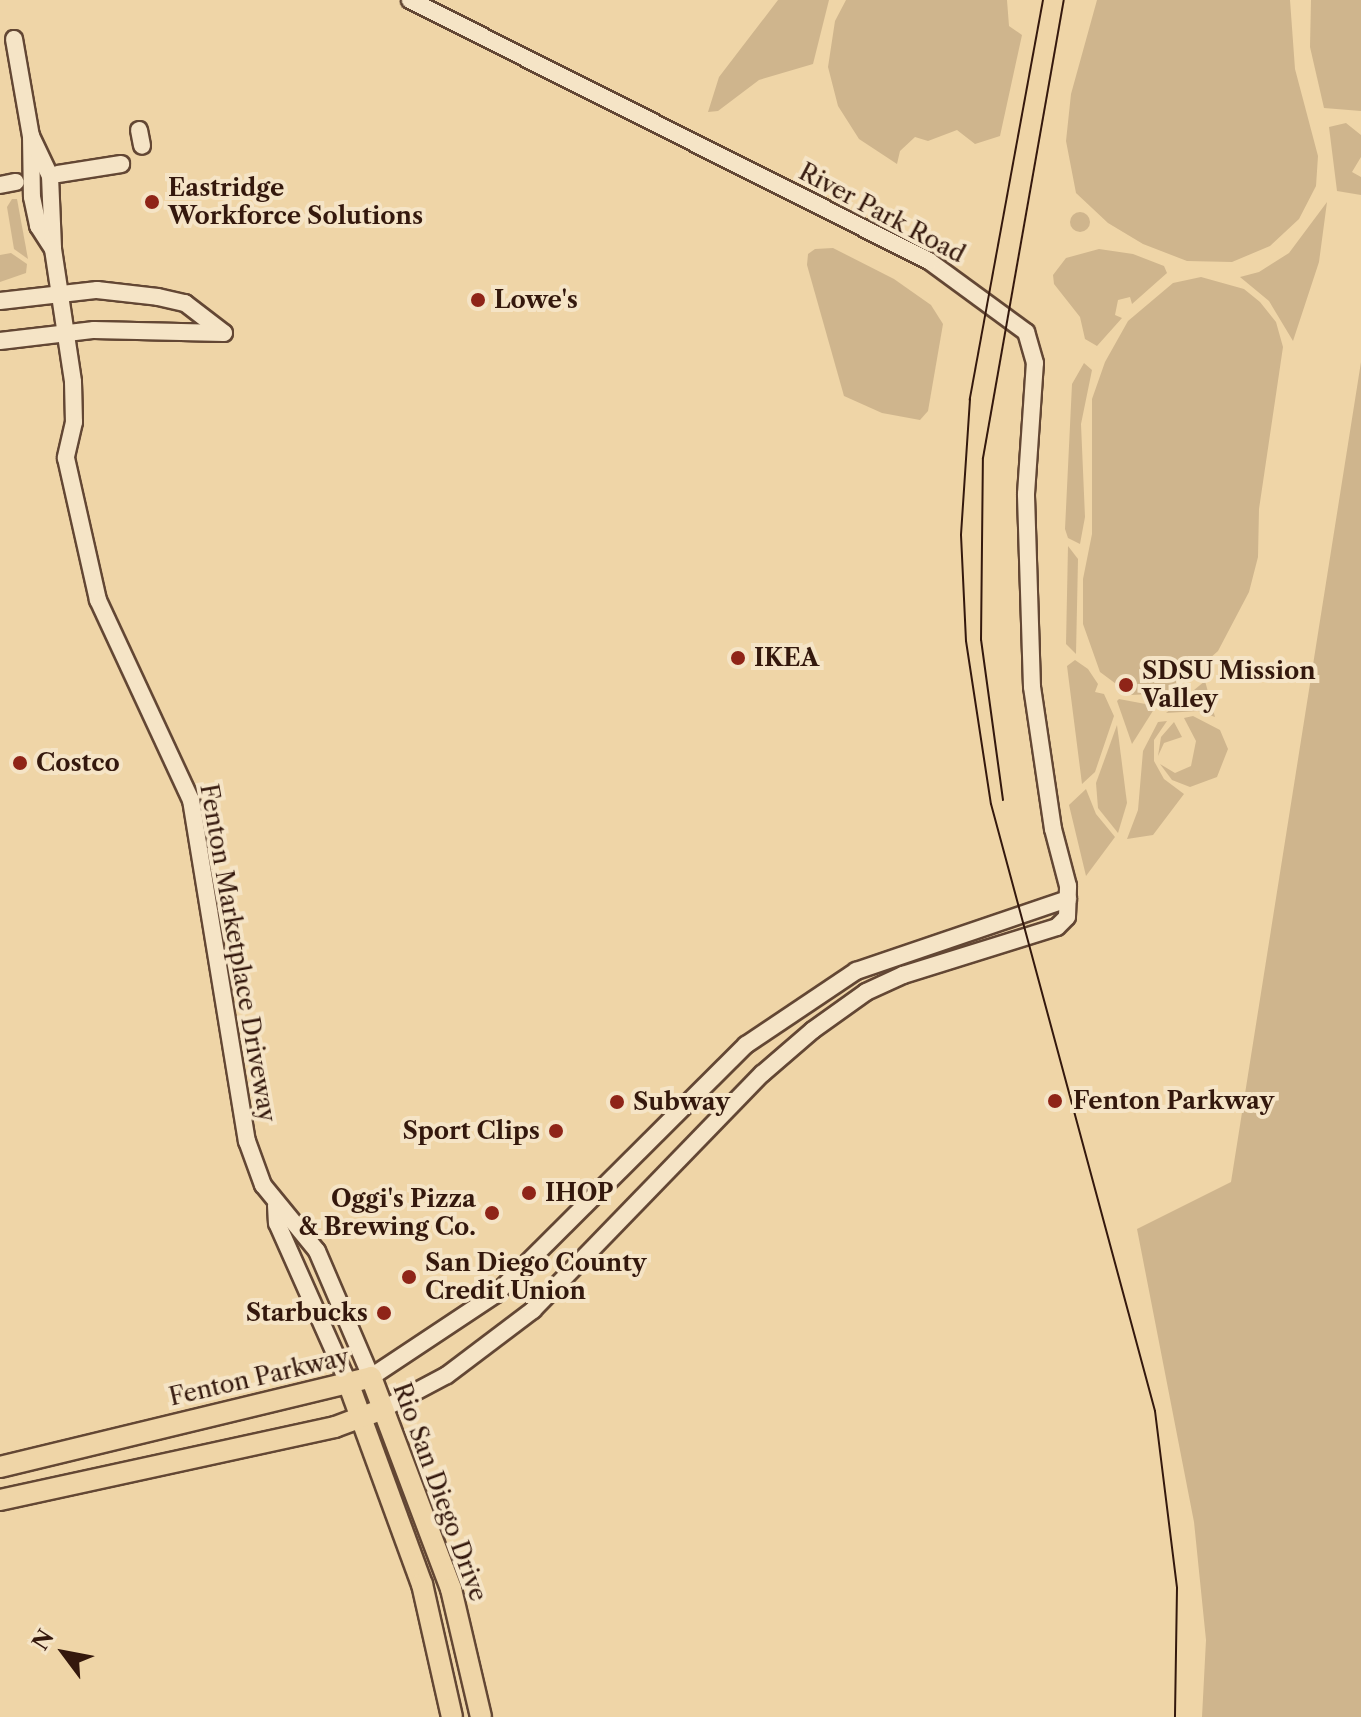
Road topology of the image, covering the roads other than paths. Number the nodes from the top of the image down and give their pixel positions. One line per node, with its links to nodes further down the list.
1 (410, 0): 9 (street, River Park Road)
2 (14, 39): 5 (street, Fenton Marketplace Driveway)
3 (121, 164): 4 (street)
4 (58, 174)
5 (62, 292): 6 (street); 7 (street, Fenton Marketplace Driveway); 7 (street)
6 (0, 301)
7 (67, 332): 8 (street); 12 (street, Fenton Marketplace Driveway)
8 (0, 341)
9 (1068, 899): 10 (street, Fenton Parkway); 11 (street)
10 (977, 931): 11 (street); 13 (street, Fenton Parkway)
11 (949, 961): 15 (street)
12 (276, 1205): 13 (street, Fenton Marketplace Driveway); 14 (street, Fenton Marketplace Driveway)
13 (371, 1377): 14 (main road, Fenton Parkway); 15 (main road, Rio San Diego Drive)
14 (349, 1385): 16 (main road, Rio San Diego Drive); 17 (main road, Fenton Parkway)
15 (383, 1409): 16 (main road); 20 (main road, Rio San Diego Drive)
16 (363, 1416): 18 (main road); 19 (main road, Rio San Diego Drive)
17 (0, 1467)
18 (0, 1500)
19 (452, 1717)
20 (481, 1717)

